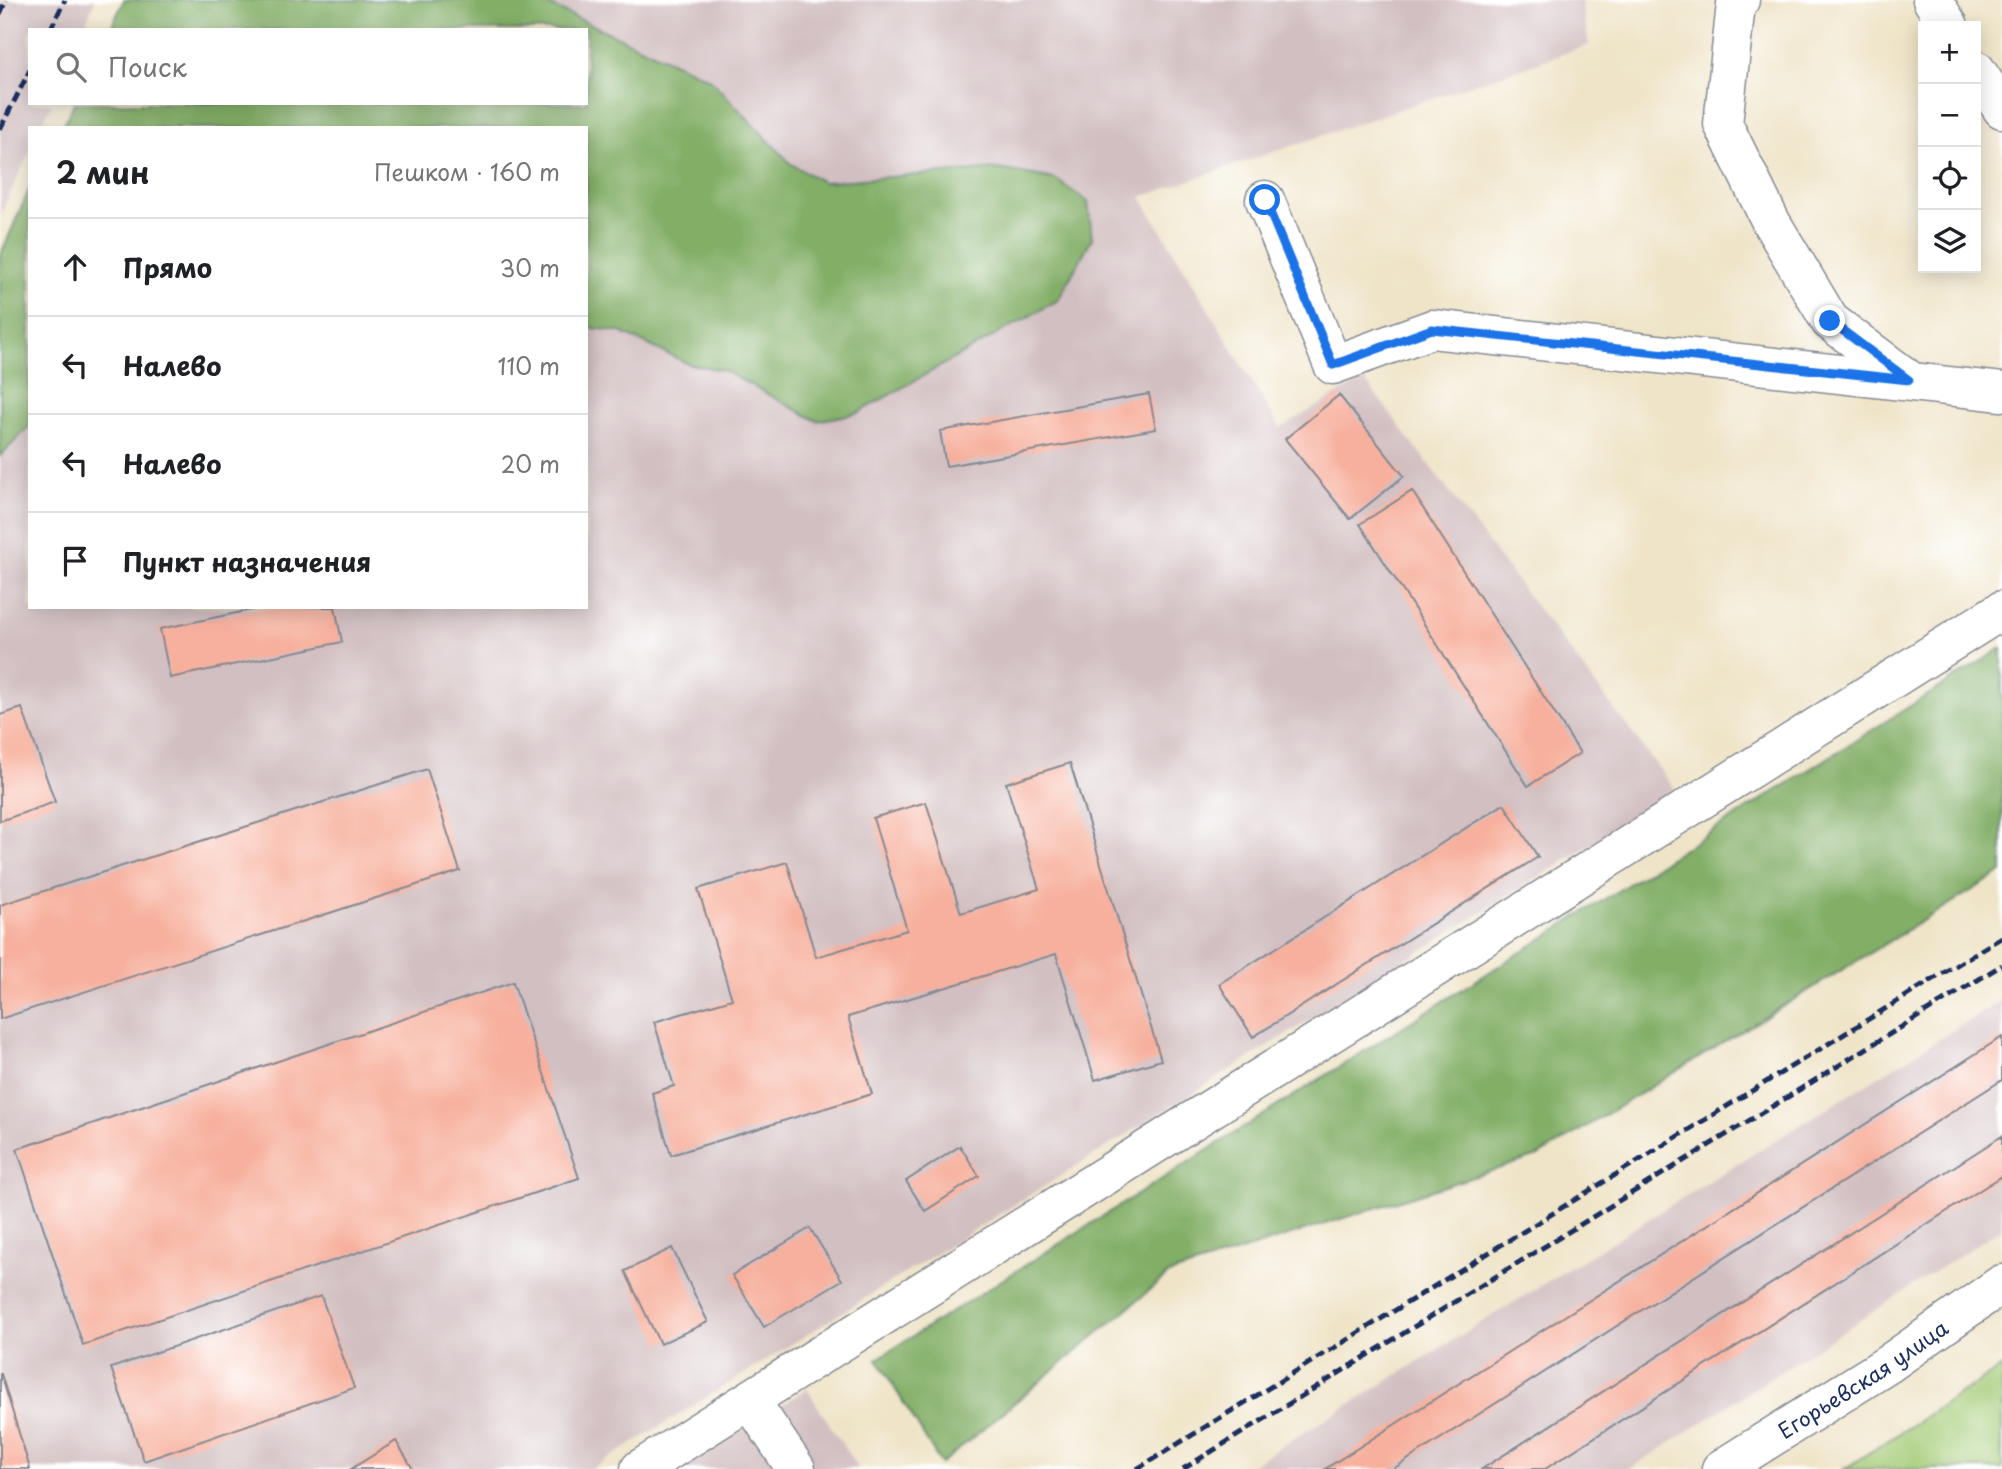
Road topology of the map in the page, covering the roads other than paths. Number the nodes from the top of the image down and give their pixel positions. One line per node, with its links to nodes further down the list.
1 (1740, 0): 7 (main road)
2 (1932, 0): 3 (main road)
3 (1946, 21)
4 (1981, 78): 5 (main road)
5 (2002, 109)
6 (1265, 200): 7 (main road)
7 (1909, 380): 8 (main road)
8 (2002, 392)
9 (2002, 610): 11 (main road)
10 (2002, 1284): 14 (main road, Егорьевская улица)
11 (750, 1400): 12 (main road); 13 (main road)
12 (640, 1469)
13 (796, 1469)
14 (1721, 1469)

